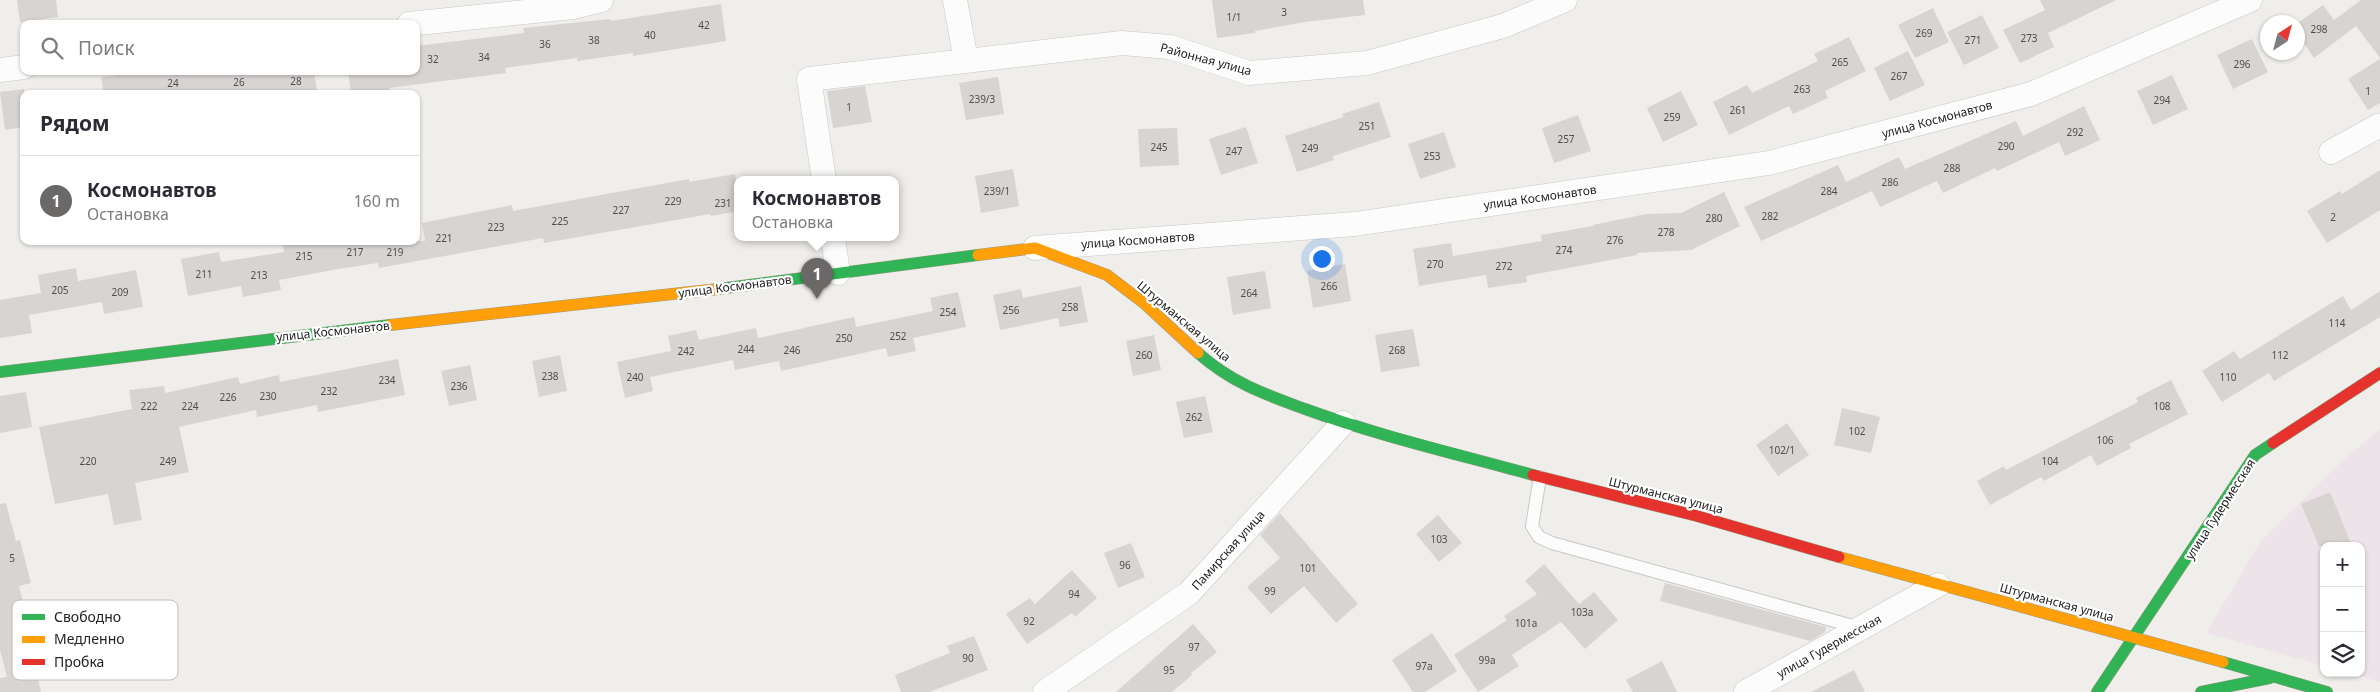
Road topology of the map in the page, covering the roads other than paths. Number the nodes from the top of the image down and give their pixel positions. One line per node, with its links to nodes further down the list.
1 (602, 0): 5 (street)
2 (955, 0): 6 (street)
3 (1565, 0): 6 (street, Районная улица)
4 (2250, 0): 13 (street, улица Космонавтов)
5 (420, 23)
6 (966, 61): 11 (street, Районная улица)
7 (20, 68): 8 (street)
8 (0, 70)
9 (2380, 125): 10 (street)
10 (2331, 152)
11 (823, 176)
12 (833, 241): 14 (street)
13 (1036, 248): 14 (street, улица Космонавтов); 17 (street, Штурманская улица)
14 (838, 273): 15 (street, улица Космонавтов)
15 (0, 372)
16 (2380, 373): 21 (street, улица Гудермесская)
17 (1343, 422): 18 (street, Штурманская улица); 23 (street, Памирская улица)
18 (1540, 477): 19 (street, Штурманская улица); 20 (lane)
19 (1938, 585): 20 (street, улица Гудермесская); 21 (street, Штурманская улица)
20 (1861, 628): 24 (street, улица Гудермесская)
21 (2135, 637): 22 (street, Штурманская улица); 25 (street, улица Гудермесская)
22 (2274, 677): 26 (street); 27 (street, Штурманская улица)
23 (1045, 692)
24 (1746, 692)
25 (2097, 692)
26 (2201, 692)
27 (2327, 692)

